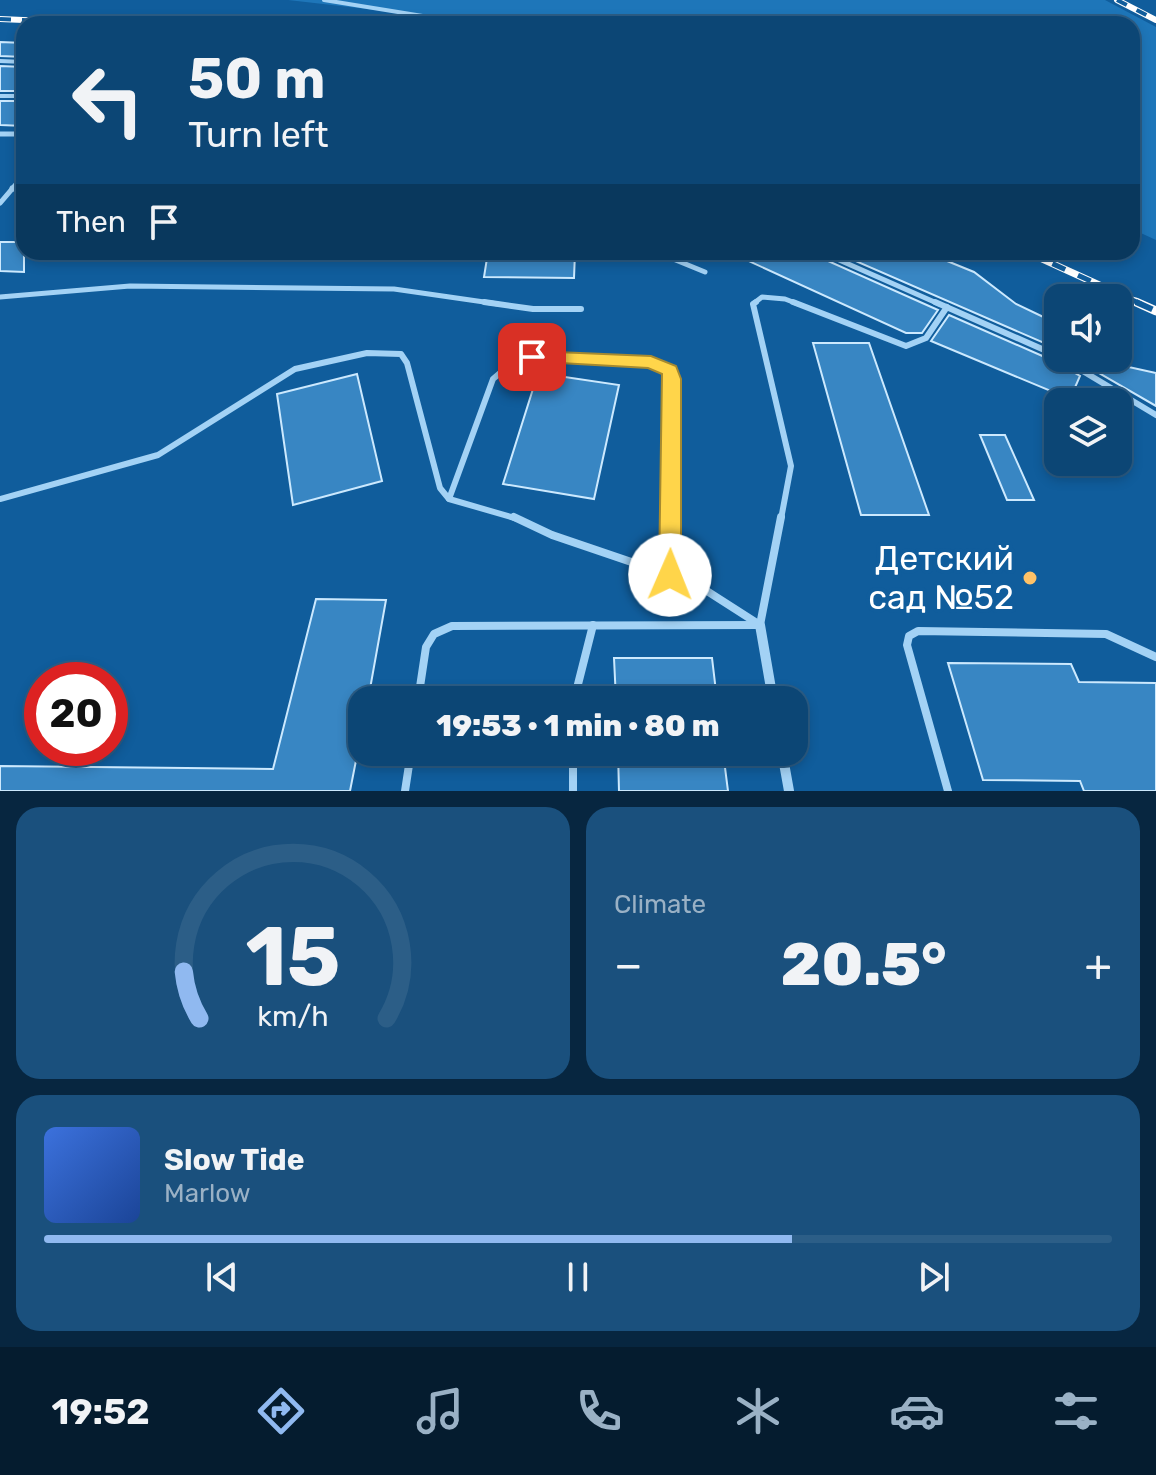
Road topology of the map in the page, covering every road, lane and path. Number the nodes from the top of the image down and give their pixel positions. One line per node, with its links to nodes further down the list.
1 (324, 0): 2 (lane)
2 (423, 16)
3 (16, 184): 4 (lane)
4 (12, 188): 5 (lane); 6 (lane)
5 (16, 190)
6 (0, 203)
7 (676, 260): 9 (lane)
8 (839, 260): 11 (lane)
9 (705, 272)
10 (0, 297): 12 (lane)
11 (947, 307): 13 (lane); 20 (lane)
12 (581, 309)
13 (1044, 350)
14 (1085, 372): 15 (lane)
15 (1156, 415)
16 (0, 499): 17 (lane)
17 (449, 499): 18 (lane); 18 (lane)
18 (670, 575): 20 (lane)
19 (593, 625): 20 (lane); 22 (lane); 23 (lane)
20 (760, 625): 24 (street)
21 (1156, 657): 31 (lane)
22 (420, 686)
23 (578, 686)
24 (771, 686)
25 (409, 766): 28 (lane)
26 (573, 766): 29 (lane)
27 (785, 766): 30 (street)
28 (405, 791)
29 (573, 791)
30 (789, 791)
31 (948, 791)

